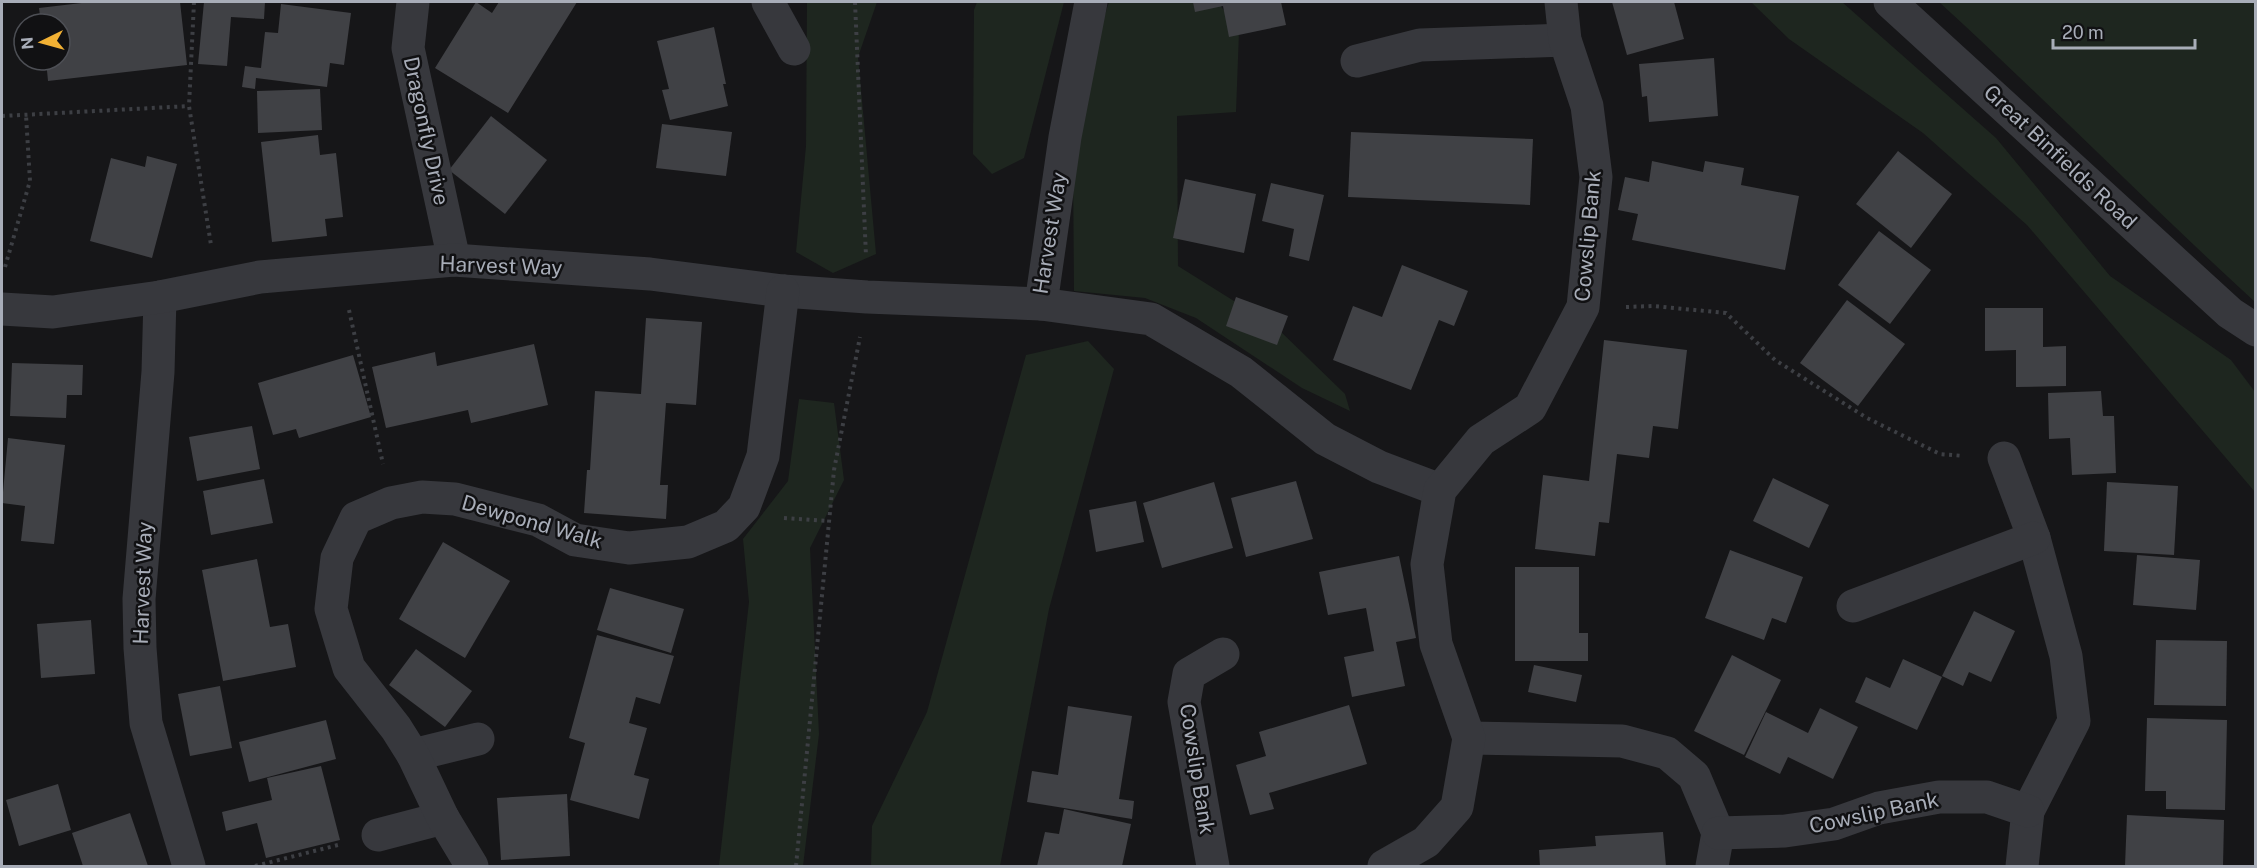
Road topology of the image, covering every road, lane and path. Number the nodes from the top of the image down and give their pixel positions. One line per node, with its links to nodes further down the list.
1 (194, 2): 11 (path)
2 (413, 2): 14 (street, Dragonfly Drive)
3 (768, 2): 9 (street)
4 (855, 2): 20 (path)
5 (1090, 2): 21 (street, Harvest Way)
6 (1561, 2): 8 (street, Cowslip Bank)
7 (1890, 2): 24 (street, Great Binfields Road)
8 (1565, 40): 10 (street); 22 (street, Cowslip Bank)
9 (795, 49)
10 (1357, 61)
11 (189, 106): 12 (path); 17 (path)
12 (26, 115): 13 (path); 16 (path)
13 (2, 116)
14 (454, 260): 15 (street, Harvest Way); 18 (street, Harvest Way)
15 (340, 271): 17 (street, Harvest Way); 28 (path)
16 (2, 279)
17 (217, 285): 19 (street, Harvest Way)
18 (783, 291): 20 (street, Harvest Way); 28 (street, Dewpond Walk)
19 (160, 297): 23 (street); 39 (street, Harvest Way)
20 (867, 297): 21 (street, Harvest Way); 42 (path)
21 (1041, 304): 27 (street)
22 (1583, 307): 26 (path); 27 (street, Cowslip Bank)
23 (2, 309)
24 (2243, 322): 25 (street, Great Binfields Road)
25 (2256, 347)
26 (2004, 458): 29 (street)
27 (1440, 490): 33 (street, Cowslip Bank)
28 (391, 503): 34 (street, Dewpond Walk)
29 (2034, 538): 30 (street); 35 (street)
30 (1853, 606)
31 (1223, 654): 43 (street, Cowslip Bank)
32 (478, 738): 34 (street)
33 (1469, 738): 37 (street); 44 (street, Cowslip Bank)
34 (413, 755): 36 (street, Dewpond Walk)
35 (2028, 811): 37 (street, Cowslip Bank); 46 (street)
36 (442, 818): 38 (street); 41 (street, Dewpond Walk)
37 (1718, 833): 45 (street)
38 (378, 835): 40 (path)
39 (189, 867)
40 (255, 867)
41 (472, 867)
42 (796, 867)
43 (1213, 867)
44 (1384, 867)
45 (1712, 867)
46 (2022, 867)

